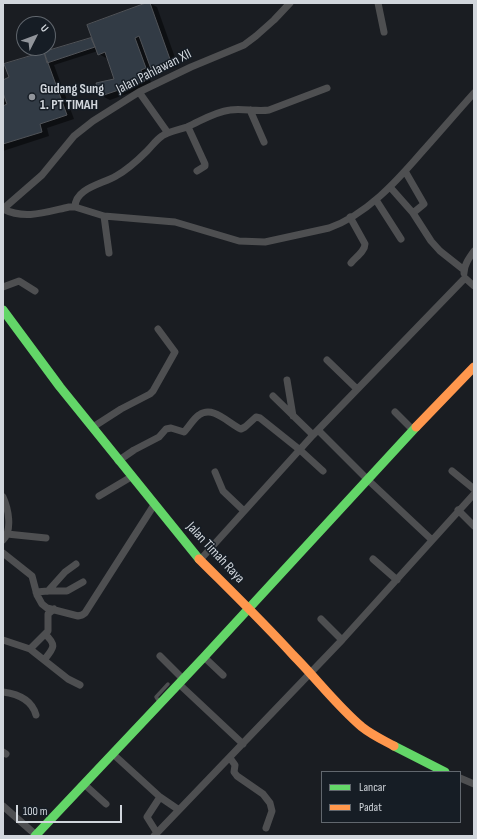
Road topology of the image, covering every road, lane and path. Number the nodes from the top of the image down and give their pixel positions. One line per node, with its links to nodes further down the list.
1 (290, 3): 5 (street, Jalan Pahlawan XII)
2 (378, 3): 3 (street)
3 (384, 32)
4 (327, 88): 7 (street)
5 (139, 92): 9 (street); 16 (street, Jalan Pahlawan XII)
6 (474, 93): 12 (street)
7 (250, 110): 8 (street); 10 (street)
8 (188, 126): 9 (street); 11 (street)
9 (168, 133): 15 (street)
10 (264, 142)
11 (197, 171)
12 (405, 171): 13 (street); 17 (street)
13 (390, 186): 14 (street); 17 (street)
14 (376, 200): 19 (street); 20 (street)
15 (75, 208): 16 (street); 18 (street)
16 (3, 209)
17 (413, 213): 24 (street)
18 (104, 216): 19 (street); 22 (street)
19 (350, 217): 23 (street)
20 (401, 239)
21 (474, 251): 24 (street)
22 (109, 253)
23 (350, 263)
24 (464, 274): 25 (street); 33 (street)
25 (474, 286)
26 (3, 287): 27 (street)
27 (35, 291)
28 (3, 310): 37 (street, Jalan Timah Raya)
29 (158, 329): 37 (street)
30 (327, 360): 33 (street)
31 (474, 367): 38 (street)
32 (286, 380): 36 (street)
33 (357, 389): 39 (street)
34 (273, 396): 36 (street)
35 (395, 412): 38 (street)
36 (293, 416): 39 (street)
37 (93, 427): 41 (street, Jalan Timah Raya)
38 (413, 430): 46 (street)
39 (315, 433): 40 (street); 46 (street)
40 (300, 450): 41 (street); 42 (street); 53 (street)
41 (118, 461): 45 (street, Jalan Timah Raya)
42 (323, 471)
43 (452, 471): 47 (street)
44 (215, 472): 53 (street)
45 (131, 477): 49 (street); 51 (street, Jalan Timah Raya)
46 (367, 479): 57 (street); 66 (street)
47 (474, 489)
48 (474, 494): 52 (street)
49 (99, 496)
50 (3, 497): 55 (street)
51 (154, 505): 60 (street, Jalan Timah Raya); 67 (street)
52 (458, 510): 54 (street); 57 (street)
53 (244, 511): 60 (street)
54 (474, 526)
55 (5, 537): 56 (street)
56 (46, 538)
57 (432, 540): 62 (street)
58 (3, 553): 65 (street)
59 (373, 559): 62 (street)
60 (200, 560): 66 (street, Jalan Timah Raya)
61 (76, 564): 64 (street)
62 (397, 580): 71 (street)
63 (83, 582): 64 (street)
64 (48, 591): 65 (street)
65 (36, 592): 67 (street)
66 (249, 608): 74 (street); 76 (street, Jalan Timah Raya)
67 (54, 609): 69 (street)
68 (321, 619): 71 (street)
69 (45, 634): 72 (street); 75 (street)
70 (3, 640): 72 (street)
71 (342, 640): 76 (street)
72 (30, 649): 75 (street)
73 (160, 656): 78 (street)
74 (204, 657): 77 (street); 78 (street)
75 (44, 660): 80 (street)
76 (310, 673): 84 (street); 87 (street, Jalan Timah Raya)
77 (222, 675)
78 (181, 681): 82 (street); 84 (street)
79 (168, 684): 82 (lane)
80 (80, 685)
81 (3, 692): 83 (street)
82 (160, 704): 85 (street)
83 (36, 715)
84 (243, 744): 86 (street)
85 (113, 754): 89 (street); 91 (street)
86 (230, 758): 94 (street); 95 (street)
87 (443, 771)
88 (461, 778): 90 (street)
89 (84, 784): 92 (street); 97 (street)
90 (474, 784)
91 (160, 797): 94 (street); 96 (street)
92 (106, 804)
93 (3, 806): 97 (street)
94 (179, 810): 96 (street)
95 (266, 828)
96 (155, 834)
97 (36, 836)

